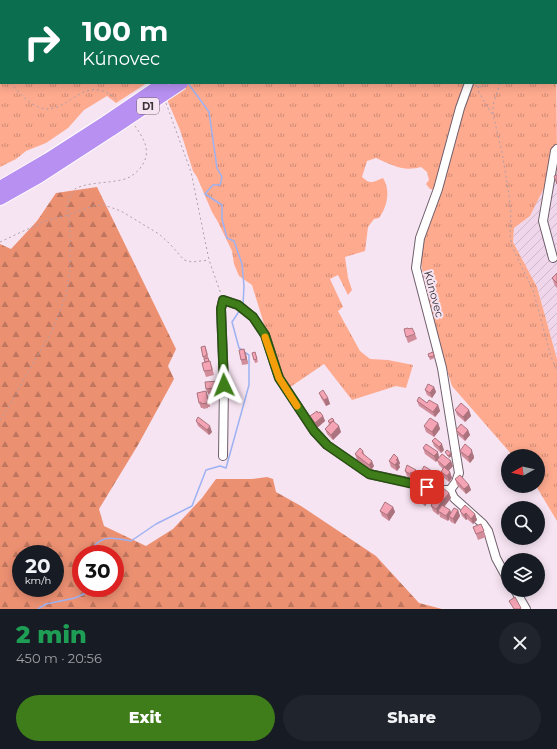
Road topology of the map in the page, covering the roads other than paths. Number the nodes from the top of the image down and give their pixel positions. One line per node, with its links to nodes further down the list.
1 (162, 84): 4 (highway, D1, bridge)
2 (180, 84): 4 (highway, D1, bridge)
3 (469, 84): 10 (street, Kúnovec)
4 (110, 125): 6 (highway, D1); 7 (highway, D1)
5 (557, 149): 8 (street)
6 (0, 187)
7 (0, 199)
8 (553, 258)
9 (223, 456): 10 (street)
10 (450, 490): 11 (street)
11 (501, 567)
12 (519, 597): 13 (street)
13 (526, 609)

